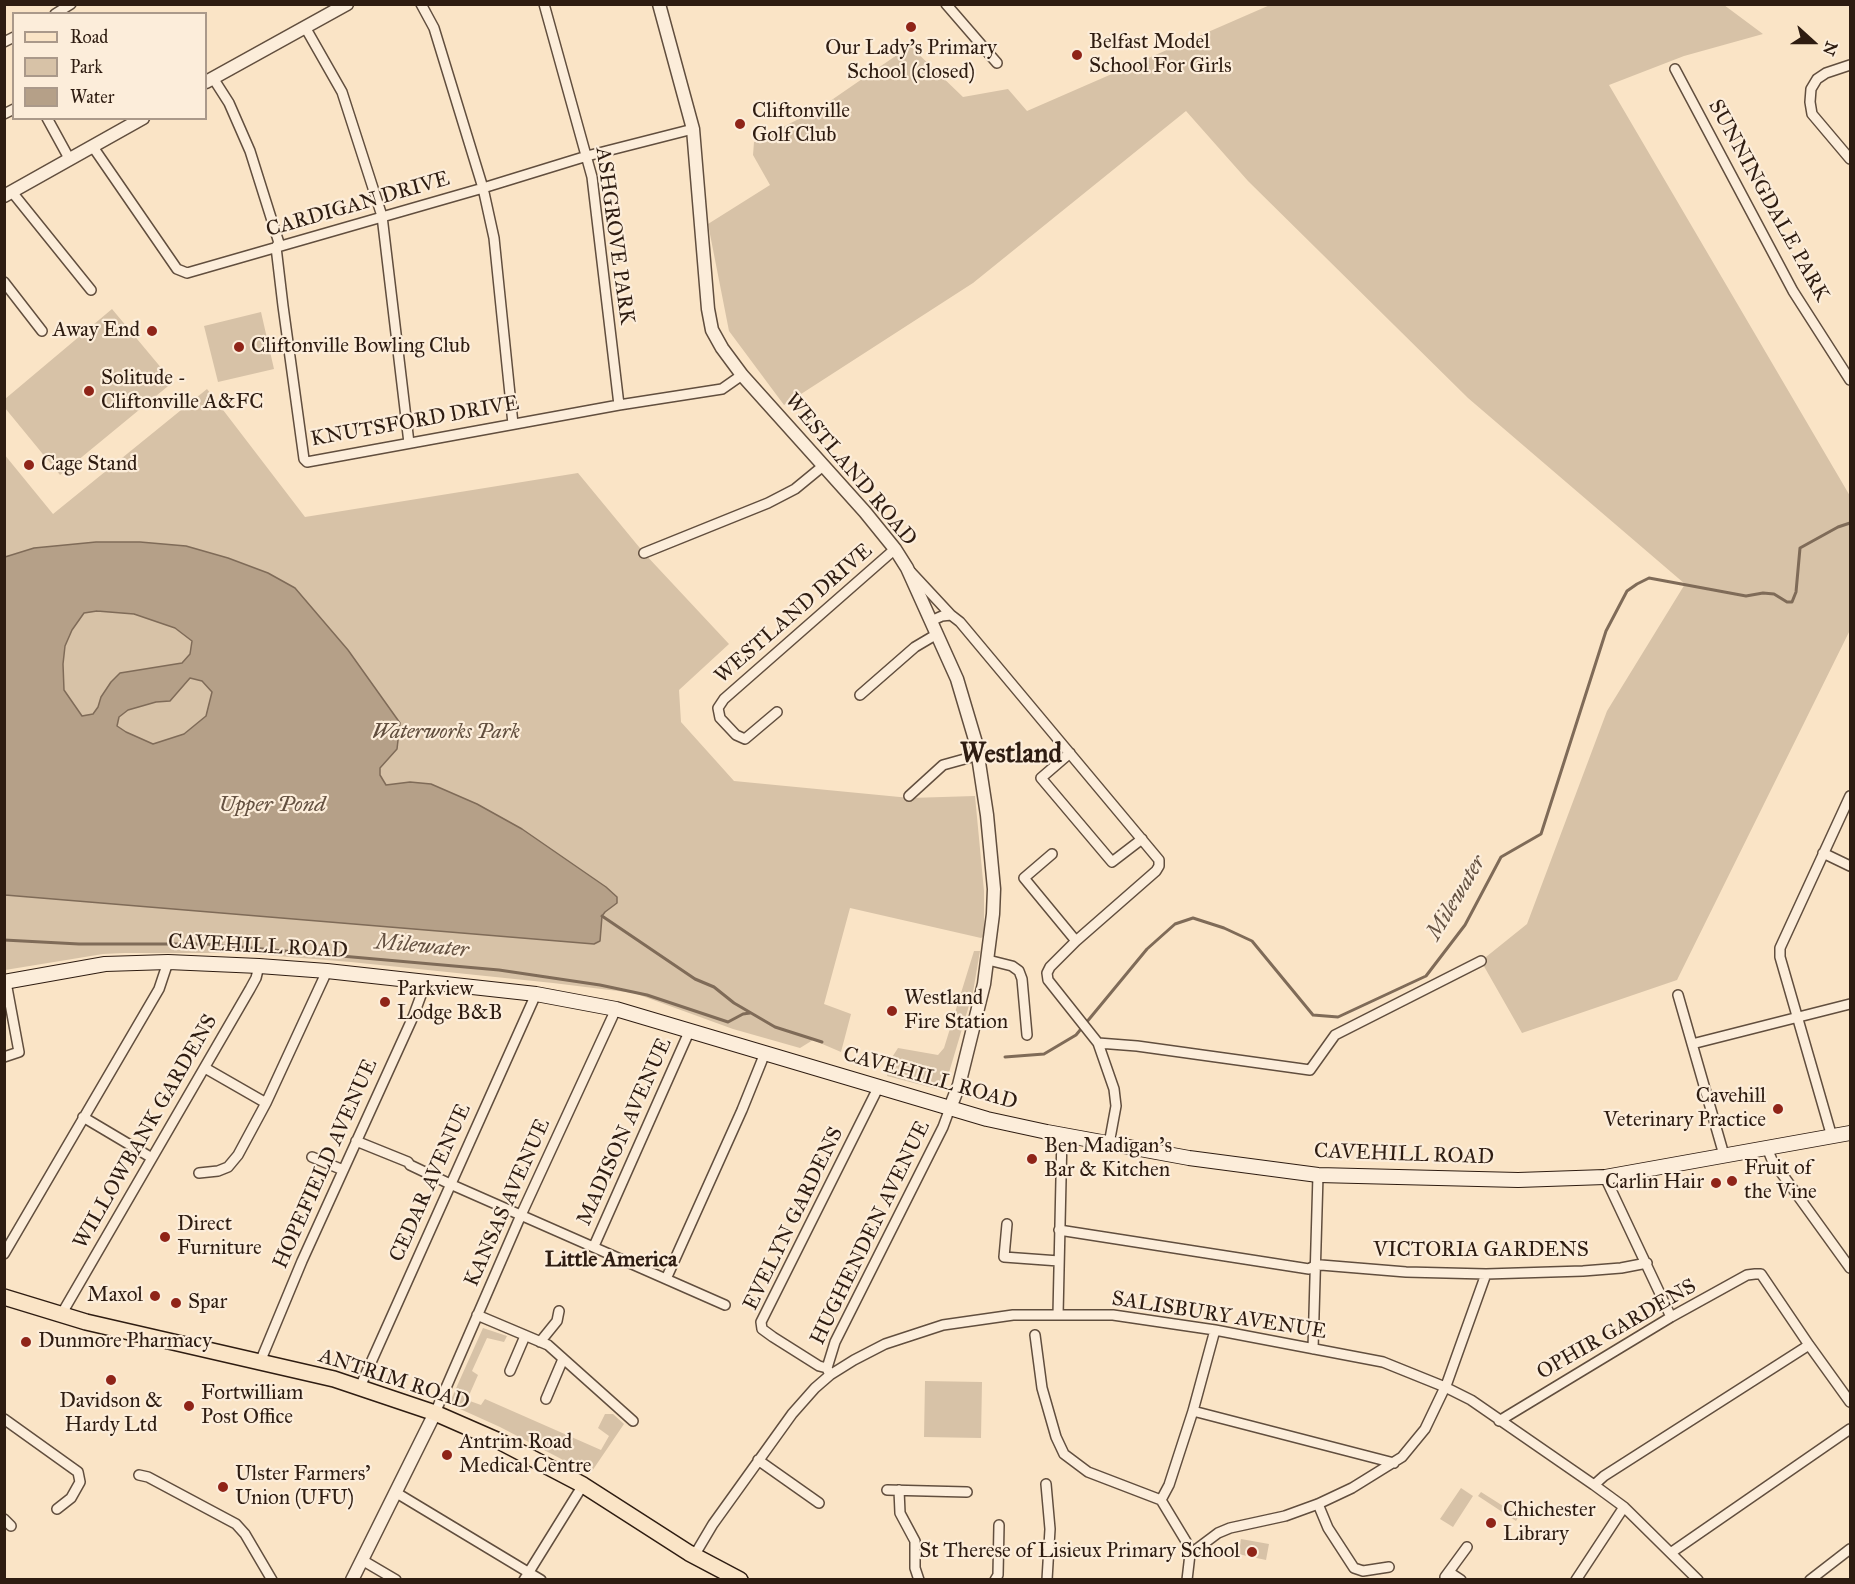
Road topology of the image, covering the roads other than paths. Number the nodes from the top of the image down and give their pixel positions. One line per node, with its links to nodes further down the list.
1 (71, 4): 7 (street)
2 (346, 4): 8 (street)
3 (421, 4): 20 (street)
4 (544, 4): 17 (street, ASHGROVE PARK)
5 (659, 4): 15 (street, WESTLAND ROAD)
6 (946, 4): 9 (street)
7 (58, 12)
8 (305, 27): 12 (street); 22 (street)
9 (997, 63)
10 (1851, 65): 18 (street)
11 (1675, 69): 28 (street, SUNNINGDALE PARK)
12 (209, 80): 23 (street, KNUTSFORD DRIVE)
13 (48, 120): 19 (street)
14 (140, 120): 16 (street)
15 (693, 129): 17 (street, CARDIGAN DRIVE); 27 (street, WESTLAND ROAD)
16 (93, 147): 19 (street); 23 (street, CARDIGAN DRIVE)
17 (587, 156): 20 (street, CARDIGAN DRIVE); 29 (street, ASHGROVE PARK)
18 (1851, 159)
19 (70, 160): 21 (street)
20 (483, 188): 22 (street, CARDIGAN DRIVE); 30 (street)
21 (8, 194): 25 (street)
22 (382, 216): 23 (street, CARDIGAN DRIVE); 31 (street)
23 (276, 247): 31 (street, KNUTSFORD DRIVE)
24 (4, 282): 26 (street)
25 (91, 290)
26 (42, 331)
27 (742, 375): 29 (street, KNUTSFORD DRIVE); 32 (street, WESTLAND ROAD)
28 (1851, 380)
29 (619, 405): 30 (street, KNUTSFORD DRIVE)
30 (513, 424): 31 (street, KNUTSFORD DRIVE)
31 (409, 443)
32 (823, 466): 33 (street, WESTLAND ROAD); 34 (street)
33 (895, 549): 35 (street, WESTLAND ROAD); 40 (street, WESTLAND DRIVE)
34 (644, 553)
35 (907, 568): 36 (street); 37 (street, WESTLAND ROAD)
36 (951, 615): 37 (street); 41 (street)
37 (931, 621): 38 (street, WESTLAND ROAD)
38 (937, 634): 39 (street); 42 (street, WESTLAND ROAD)
39 (860, 695)
40 (777, 712)
41 (1070, 753): 45 (street); 45 (street)
42 (979, 755): 43 (street); 50 (street, WESTLAND ROAD)
43 (909, 796)
44 (1851, 796): 46 (street)
45 (1142, 839): 49 (street)
46 (1823, 853): 48 (street); 61 (street)
47 (1052, 854): 49 (street)
48 (1851, 866)
49 (1076, 940): 64 (street)
50 (988, 960): 63 (street); 71 (street, WESTLAND ROAD)
51 (168, 962): 53 (main road, CAVEHILL ROAD); 55 (main road, CAVEHILL ROAD); 72 (street)
52 (1481, 962): 64 (street)
53 (259, 966): 54 (main road, CAVEHILL ROAD); 68 (street, WILLOWBANK GARDENS)
54 (327, 971): 56 (main road, CAVEHILL ROAD); 70 (street)
55 (5, 982): 67 (street)
56 (426, 982): 57 (main road, CAVEHILL ROAD); 76 (street, HOPEFIELD AVENUE)
57 (536, 994): 60 (main road, CAVEHILL ROAD); 86 (street, CEDAR AVENUE)
58 (1678, 995): 65 (street)
59 (1851, 1004): 61 (street)
60 (616, 1009): 62 (main road, CAVEHILL ROAD); 87 (street, KANSAS AVENUE)
61 (1796, 1017): 65 (street); 75 (street)
62 (689, 1032): 66 (main road, CAVEHILL ROAD); 90 (street, MADISON AVENUE)
63 (1027, 1035)
64 (1098, 1044): 77 (street)
65 (1692, 1044): 79 (street)
66 (765, 1053): 69 (main road, CAVEHILL ROAD); 97 (street)
67 (4, 1057)
68 (205, 1068): 70 (street); 81 (street, WILLOWBANK GARDENS)
69 (878, 1088): 71 (main road, CAVEHILL ROAD); 114 (street, EVELYN GARDENS)
70 (266, 1103): 83 (street)
71 (950, 1108): 74 (main road, CAVEHILL ROAD); 114 (street, HUGHENDEN AVENUE)
72 (83, 1117): 81 (street); 91 (street)
73 (1851, 1133): 75 (main road, CAVEHILL ROAD)
74 (1062, 1134): 77 (main road, CAVEHILL ROAD); 89 (street)
75 (1832, 1137): 78 (main road, CAVEHILL ROAD)
76 (356, 1141): 82 (street, HOPEFIELD AVENUE); 86 (street)
77 (1109, 1144): 84 (main road, CAVEHILL ROAD)
78 (1767, 1148): 79 (main road, CAVEHILL ROAD); 95 (street)
79 (1724, 1155): 85 (main road, CAVEHILL ROAD)
80 (312, 1157): 82 (street)
81 (152, 1158): 102 (street, WILLOWBANK GARDENS)
82 (342, 1170): 112 (street, HOPEFIELD AVENUE)
83 (199, 1173)
84 (1318, 1175): 85 (main road, CAVEHILL ROAD); 94 (street)
85 (1605, 1177): 93 (street)
86 (450, 1184): 87 (street); 115 (street, CEDAR AVENUE)
87 (521, 1215): 90 (street); 103 (street, KANSAS AVENUE)
88 (1007, 1224): 92 (street)
89 (1059, 1230): 92 (street); 94 (street, VICTORIA GARDENS)
90 (594, 1246): 97 (street)
91 (4, 1254)
92 (1059, 1261): 101 (street)
93 (1647, 1263): 96 (street, VICTORIA GARDENS); 104 (street)
94 (1314, 1266): 96 (street, VICTORIA GARDENS); 110 (street)
95 (1851, 1268)
96 (1486, 1274): 116 (street)
97 (666, 1279): 99 (street)
98 (4, 1297): 102 (main road, ANTRIM ROAD)
99 (725, 1305)
100 (560, 1311): 108 (street)
101 (1058, 1315): 105 (street, SALISBURY AVENUE); 114 (street, SALISBURY AVENUE)
102 (61, 1316): 112 (main road, ANTRIM ROAD)
103 (477, 1316): 107 (street); 120 (street, KANSAS AVENUE)
104 (1671, 1317): 109 (street, OPHIR GARDENS); 123 (street, OPHIR GARDENS)
105 (1215, 1330): 110 (street, SALISBURY AVENUE); 119 (street)
106 (1035, 1335): 135 (street)
107 (525, 1336): 108 (street); 113 (street)
108 (540, 1342): 111 (street)
109 (1809, 1345): 118 (street); 130 (street)
110 (1313, 1349): 116 (street, SALISBURY AVENUE)
111 (563, 1359): 117 (street); 122 (street)
112 (260, 1362): 115 (main road, ANTRIM ROAD)
113 (510, 1371)
114 (829, 1372): 125 (street, SALISBURY AVENUE)
115 (360, 1387): 120 (main road, ANTRIM ROAD)
116 (1444, 1387): 123 (street, SALISBURY AVENUE); 126 (street)
117 (546, 1399)
118 (1851, 1402)
119 (1193, 1411): 126 (street); 135 (street)
120 (435, 1413): 129 (main road, ANTRIM ROAD); 133 (street)
121 (4, 1419): 139 (street)
122 (633, 1421)
123 (1499, 1421): 130 (street, SALISBURY AVENUE)
124 (1851, 1429): 143 (street)
125 (758, 1461): 136 (street); 145 (street, SALISBURY AVENUE)
126 (1394, 1463): 137 (street)
127 (140, 1475): 149 (street)
128 (1046, 1484): 156 (street)
129 (583, 1485): 145 (main road, ANTRIM ROAD); 148 (street)
130 (1594, 1485): 138 (street, SALISBURY AVENUE)
131 (887, 1490): 132 (street)
132 (899, 1490): 134 (street); 154 (street)
133 (395, 1492): 146 (street); 148 (street)
134 (967, 1492)
135 (1161, 1500): 144 (street)
136 (819, 1503)
137 (1318, 1504): 144 (street); 147 (street)
138 (1624, 1507): 143 (street, SALISBURY AVENUE); 159 (street)
139 (57, 1509)
140 (999, 1525): 155 (street)
141 (1467, 1547): 158 (street)
142 (1851, 1549): 161 (street)
143 (1672, 1552): 160 (street, SALISBURY AVENUE)
144 (1190, 1554): 157 (street)
145 (694, 1556): 153 (main road, ANTRIM ROAD)
146 (362, 1560): 150 (street); 151 (street)
147 (1389, 1566)
148 (526, 1576): 152 (street)
149 (272, 1580)
150 (352, 1580)
151 (396, 1580)
152 (541, 1580)
153 (740, 1580)
154 (919, 1580)
155 (995, 1580)
156 (1047, 1580)
157 (1187, 1580)
158 (1461, 1580)
159 (1576, 1580)
160 (1698, 1580)
161 (1810, 1580)

